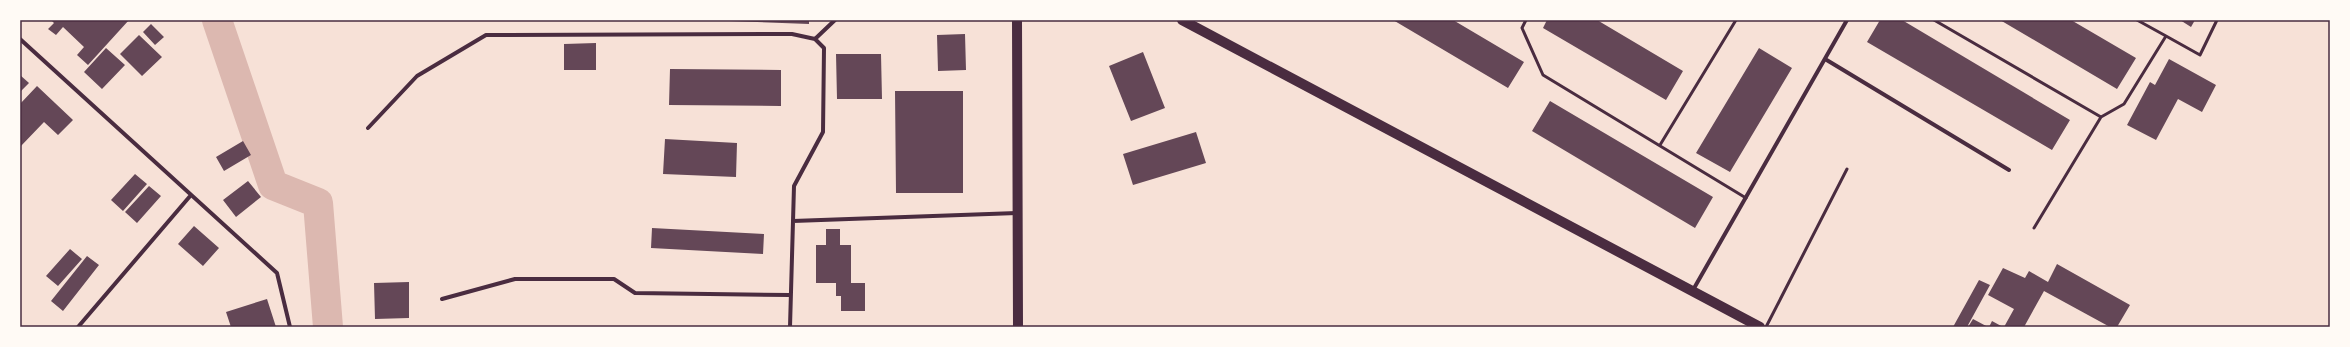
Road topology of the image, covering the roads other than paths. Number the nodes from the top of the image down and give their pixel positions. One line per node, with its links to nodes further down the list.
1 (835, 20): 12 (street)
2 (1017, 20): 21 (main road)
3 (1182, 20): 24 (main road)
4 (1526, 20): 16 (lane)
5 (1736, 20): 16 (lane)
6 (1847, 20): 13 (street)
7 (1934, 20): 14 (lane)
8 (2137, 20): 10 (lane)
9 (2217, 20): 10 (lane)
10 (2166, 36): 14 (lane)
11 (20, 39): 19 (street)
12 (815, 39): 15 (street); 22 (street)
13 (1825, 59): 18 (street); 20 (street)
14 (2101, 117): 23 (lane)
15 (368, 128)
16 (1660, 146): 20 (lane)
17 (1847, 169): 32 (lane)
18 (2009, 170)
19 (191, 195): 27 (street); 28 (street)
20 (1746, 198): 24 (street)
21 (1017, 213): 22 (street); 30 (main road)
22 (793, 221): 25 (street)
23 (2034, 228)
24 (1692, 292): 31 (main road)
25 (790, 295): 26 (street); 29 (street)
26 (442, 299)
27 (78, 327)
28 (290, 327)
29 (790, 327)
30 (1018, 327)
31 (1760, 327)
32 (1766, 327)

